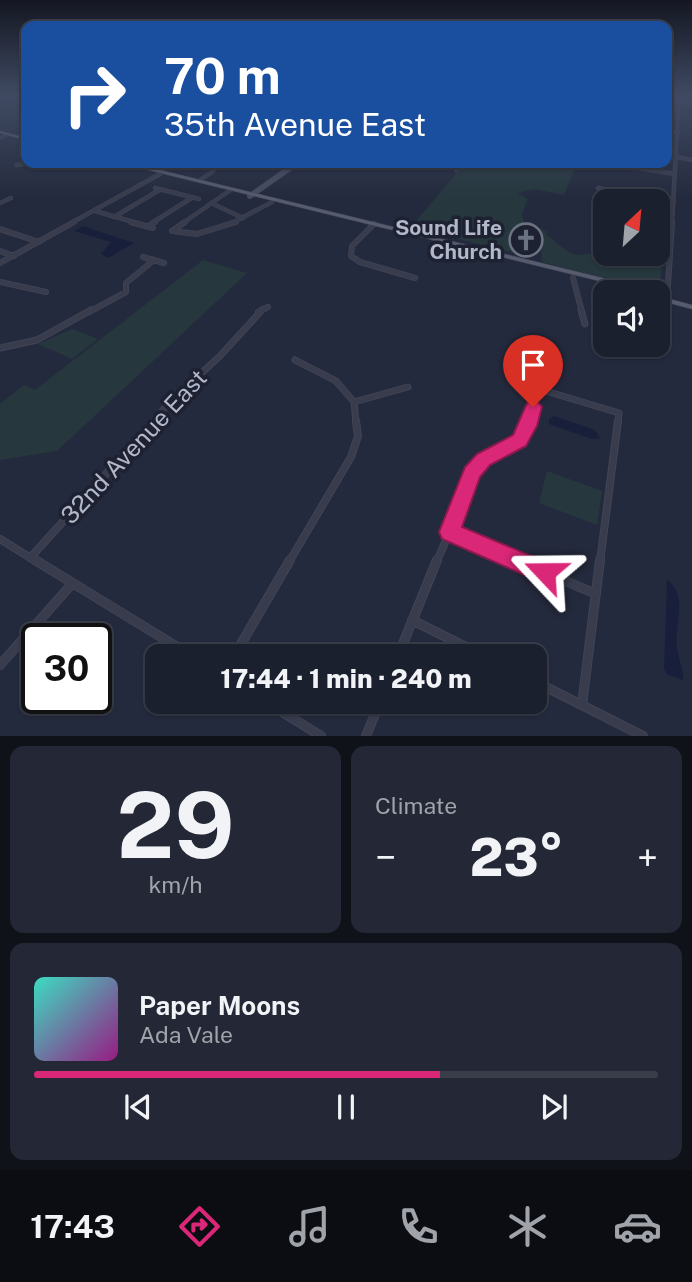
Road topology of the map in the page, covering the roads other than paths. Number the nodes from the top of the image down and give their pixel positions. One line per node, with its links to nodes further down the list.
1 (672, 131): 2 (street)
2 (678, 132): 6 (street)
3 (1, 136): 4 (main road)
4 (21, 139)
5 (672, 152): 6 (street)
6 (677, 155): 7 (street); 16 (street)
7 (692, 160)
8 (21, 164): 9 (street)
9 (17, 165)
10 (135, 168): 15 (main road)
11 (147, 168): 17 (main road)
12 (215, 168): 18 (street)
13 (290, 168): 23 (street)
14 (638, 168): 16 (street)
15 (160, 174): 17 (main road); 22 (main road); 31 (street)
16 (675, 174): 28 (street)
17 (185, 177): 18 (main road)
18 (200, 180): 23 (main road)
19 (155, 188): 21 (street)
20 (598, 188): 28 (street)
21 (162, 189): 24 (street); 32 (street)
22 (229, 191): 23 (main road); 30 (street)
23 (251, 195): 27 (main road); 34 (main road)
24 (193, 197): 26 (street); 32 (street)
25 (11, 198): 29 (street)
26 (199, 199)
27 (272, 202): 33 (street); 34 (main road)
28 (674, 202): 47 (street)
29 (0, 203)
30 (211, 203): 33 (street); 33 (street)
31 (95, 211): 32 (street); 36 (street)
32 (114, 216)
33 (243, 218)
34 (372, 225): 40 (street); 45 (main road); 46 (main road)
35 (0, 229): 36 (street)
36 (39, 242): 38 (street)
37 (0, 251): 38 (street)
38 (14, 256): 42 (street)
39 (143, 257): 41 (street)
40 (352, 257): 44 (street)
41 (154, 260): 43 (street); 55 (street)
42 (0, 263)
43 (164, 263)
44 (415, 278)
45 (573, 278): 49 (main road); 54 (street)
46 (602, 280)
47 (665, 280)
48 (0, 282): 50 (street)
49 (593, 283)
50 (47, 292)
51 (670, 299): 52 (main road)
52 (692, 304)
53 (268, 307): 61 (street, 32nd Avenue East)
54 (585, 324)
55 (0, 348)
56 (295, 360): 58 (street)
57 (408, 387): 58 (street)
58 (354, 402): 66 (street)
59 (450, 532): 63 (street); 63 (street); 64 (street)
60 (0, 540): 61 (street)
61 (30, 558): 62 (street)
62 (71, 584): 65 (street); 69 (street)
63 (596, 594): 71 (street)
64 (412, 620): 67 (street); 68 (street)
65 (172, 644)
66 (241, 644)
67 (403, 644)
68 (460, 644)
69 (0, 665)
70 (547, 688): 71 (street)
71 (582, 705): 76 (street)
72 (285, 714): 74 (street)
73 (375, 714): 75 (street)
74 (321, 736)
75 (366, 736)
76 (643, 736)

